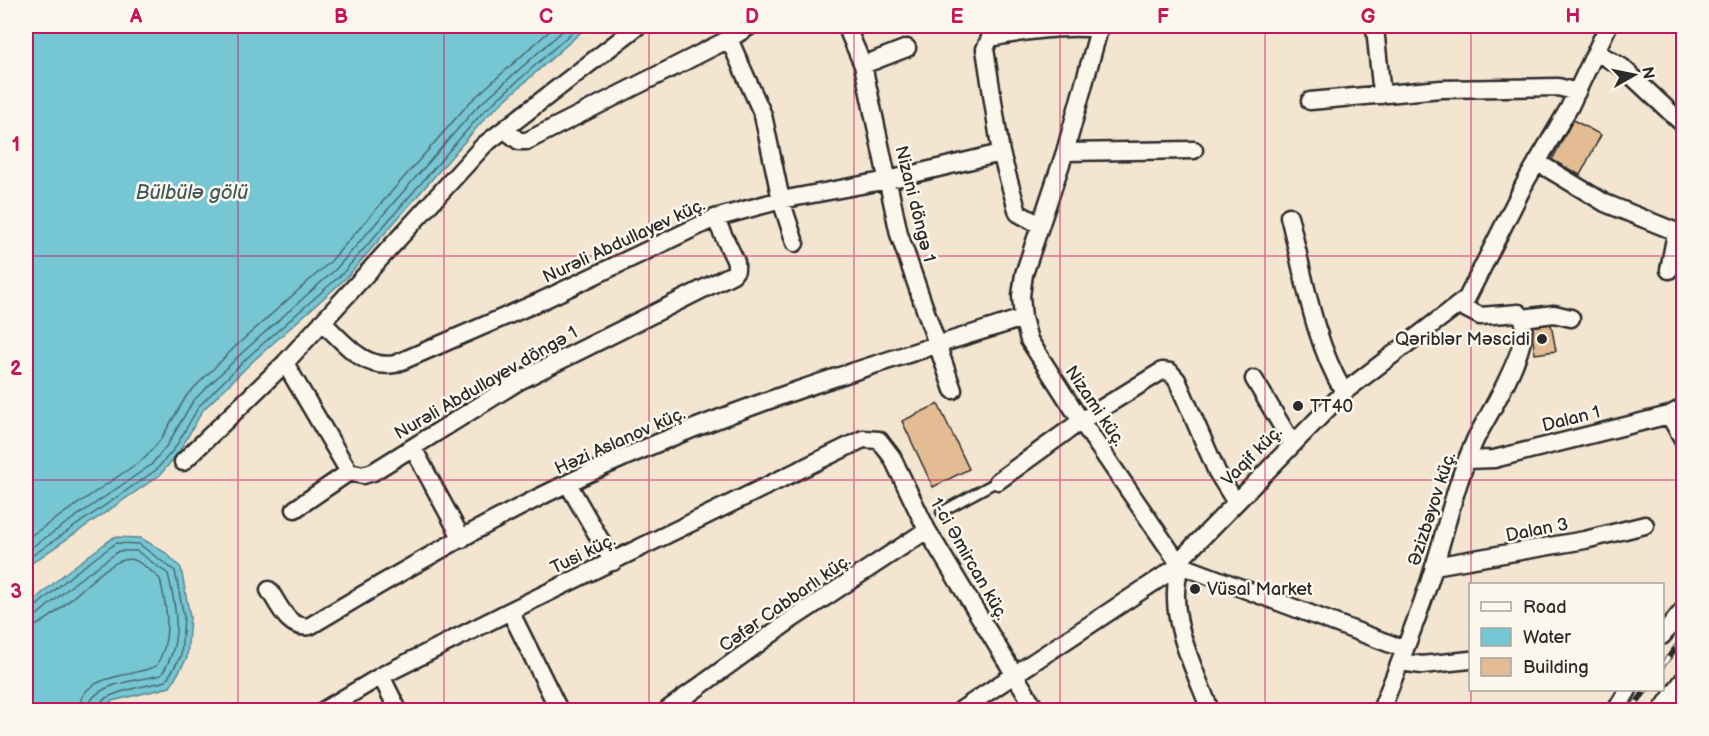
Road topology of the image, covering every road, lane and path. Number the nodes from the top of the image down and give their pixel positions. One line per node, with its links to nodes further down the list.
1 (638, 26): 15 (street)
2 (750, 26): 7 (street)
3 (846, 26): 10 (street, Nizani döngə 1)
4 (1608, 26): 9 (street, Vaqif küç.)
5 (1100, 27): 17 (street, Nizami küç.); 18 (street)
6 (1375, 28): 12 (street)
7 (729, 39): 15 (street); 21 (street)
8 (907, 48): 10 (street)
9 (1596, 52): 11 (street, Vaqif küç.); 14 (street)
10 (863, 65): 20 (street, Nizani döngə 1)
11 (1577, 92): 12 (street); 19 (street, Vaqif küç.)
12 (1382, 95): 13 (street)
13 (1310, 101)
14 (1683, 124)
15 (505, 130): 32 (street)
16 (1194, 150): 17 (street)
17 (1065, 152): 24 (street, Nizami küç.)
18 (1001, 153): 20 (street, Nurəli Abdullayev küç.); 24 (street)
19 (1537, 162): 25 (street); 28 (street, Vaqif küç.)
20 (888, 180): 21 (street, Nurəli Abdullayev küç.); 33 (street, Nizani döngə 1)
21 (781, 200): 23 (street, Nurəli Abdullayev küç.); 26 (street)
22 (1289, 216): 37 (street)
23 (715, 219): 32 (street, Nurəli Abdullayev küç.); 43 (street, Nurəli Abdullayev döngə 1)
24 (1040, 225): 29 (street, Nizami küç.)
25 (1679, 234): 27 (street)
26 (795, 243)
27 (1670, 270)
28 (1461, 306): 30 (street); 37 (street, Vaqif küç.)
29 (1023, 318): 33 (street, Həzi Aslanov küç.); 39 (street, Nizami küç.)
30 (1523, 318): 31 (street); 44 (street, Əzizbəyov küç.)
31 (1571, 318)
32 (322, 322): 34 (street)
33 (938, 344): 36 (street, Nizani döngə 1); 48 (street, Həzi Aslanov küç.)
34 (285, 363): 45 (street); 46 (street)
35 (1254, 379): 42 (street)
36 (953, 390)
37 (1344, 392): 42 (street, Vaqif küç.)
38 (1676, 411): 41 (street); 44 (street, Dalan 1)
39 (1081, 421): 47 (street); 49 (street); 56 (street, Nizami küç.)
40 (863, 439): 53 (street, 1-ci Əmircan küç.); 55 (street, Tusi küç.)
41 (1683, 441)
42 (1292, 443): 49 (street, Vaqif küç.)
43 (413, 448): 46 (street, Nurəli Abdullayev döngə 1); 54 (street)
44 (1467, 460): 57 (street, Əzizbəyov küç.)
45 (183, 462)
46 (350, 472): 50 (street)
47 (998, 481): 51 (lane)
48 (568, 484): 54 (street, Həzi Aslanov küç.); 55 (street)
49 (1235, 501): 56 (street, Vaqif küç.)
50 (295, 508)
51 (941, 513)
52 (1645, 525): 57 (street, Dalan 3)
53 (927, 530): 64 (street, 1-ci Əmircan küç.); 71 (street, Cəfər Cabbarlı küç.)
54 (462, 539): 58 (street, Həzi Aslanov küç.)
55 (613, 562): 60 (street, Tusi küç.)
56 (1180, 565): 62 (street); 64 (street, Vaqif küç.); 74 (street)
57 (1434, 566): 62 (street, Əzizbəyov küç.)
58 (269, 590)
59 (1683, 609): 61 (street)
60 (510, 611): 65 (street, Tusi küç.); 70 (street)
61 (1664, 633)
62 (1402, 656): 63 (street); 75 (street, Əzizbəyov küç.)
63 (1469, 660)
64 (1015, 674): 72 (street, Vaqif küç.); 73 (street, 1-ci Əmircan küç.)
65 (381, 676): 68 (street, Tusi küç.); 69 (street)
66 (1683, 678): 77 (street)
67 (1627, 691): 76 (street)
68 (324, 711)
69 (398, 711)
70 (559, 711)
71 (667, 711)
72 (961, 711)
73 (1036, 711)
74 (1210, 711)
75 (1381, 711)
76 (1616, 711)
77 (1662, 711)

